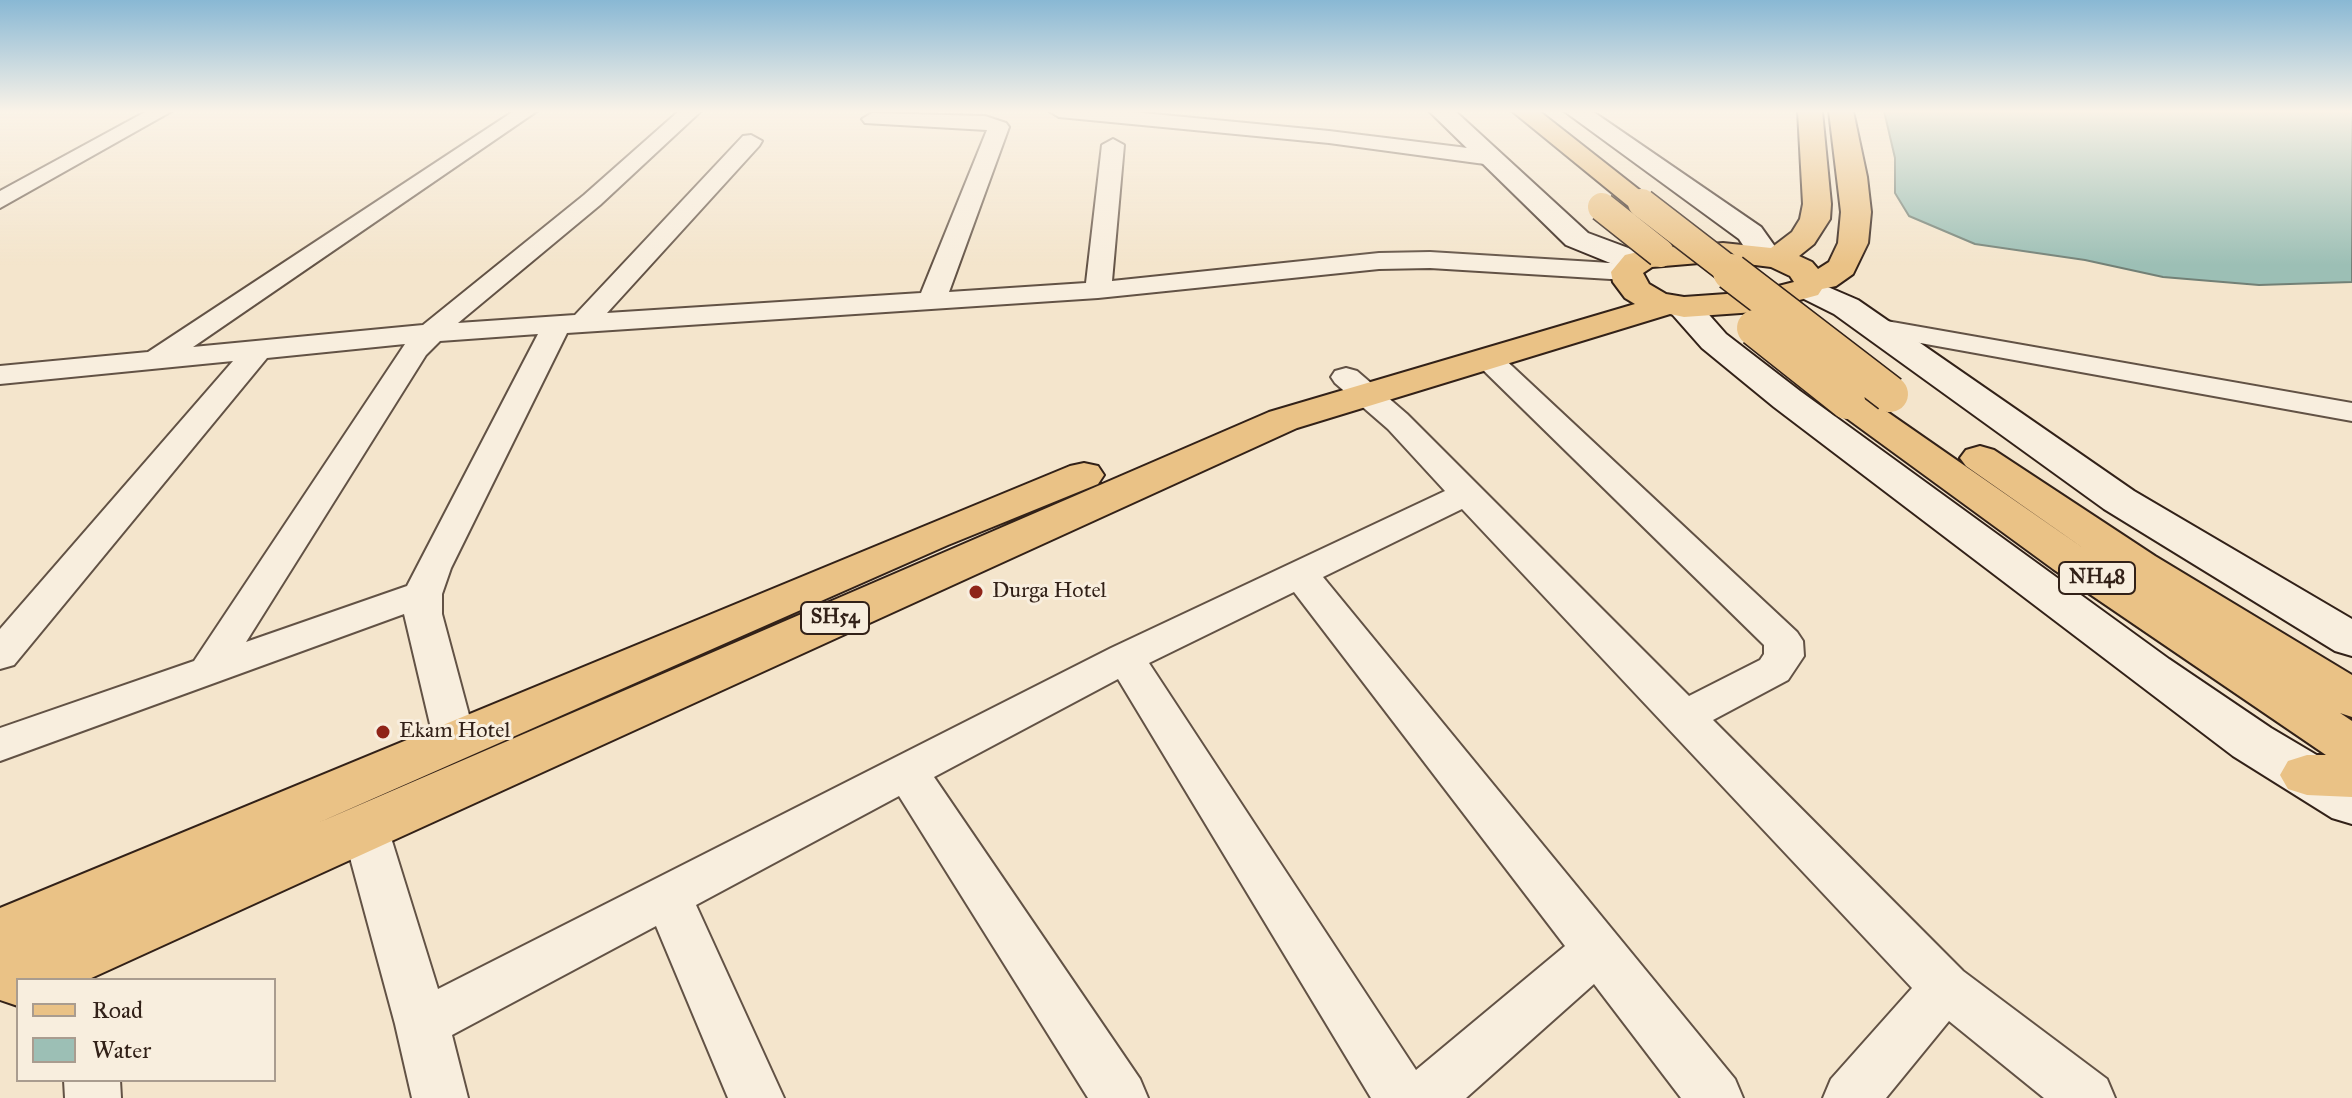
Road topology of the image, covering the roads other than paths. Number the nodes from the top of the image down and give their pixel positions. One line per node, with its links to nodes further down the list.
1 (70, 162): 13 (street)
2 (450, 162): 24 (street)
3 (634, 162): 21 (street)
4 (730, 162): 19 (street)
5 (985, 162): 18 (street)
6 (1111, 162): 17 (street)
7 (1496, 162): 16 (street)
8 (1558, 162): 40 (main road, NH48, bridge)
9 (1582, 162): 35 (main road, NH48, bridge)
10 (1649, 162): 14 (street)
11 (1814, 162): 14 (main road)
12 (1850, 162): 15 (main road)
13 (0, 201)
14 (1771, 257): 15 (main road); 16 (main road)
15 (1809, 285): 16 (main road); 20 (street)
16 (1650, 287): 17 (street); 23 (main road, SH54); 26 (main road, SH54); 42 (street)
17 (1098, 290): 18 (street)
18 (932, 300): 19 (street)
19 (571, 323): 21 (street); 30 (street)
20 (1875, 327): 27 (street); 31 (street)
21 (430, 333): 22 (street); 34 (street)
22 (258, 350): 24 (street); 32 (street)
23 (1488, 359): 26 (main road, SH54); 36 (street)
24 (152, 362): 25 (street)
25 (0, 375)
26 (1378, 405): 28 (street); 37 (main road, SH54)
27 (2352, 412)
28 (1468, 493): 29 (street); 36 (street)
29 (1300, 574): 33 (street); 47 (street)
30 (423, 594): 34 (street); 38 (street)
31 (2352, 640)
32 (0, 655)
33 (1125, 658): 41 (street); 55 (street)
34 (208, 671): 39 (street)
35 (2352, 699)
36 (1684, 717): 50 (street)
37 (557, 719): 38 (main road, SH54); 44 (main road, SH54)
38 (455, 741): 46 (main road, SH54)
39 (0, 745)
40 (2352, 747)
41 (907, 772): 45 (street); 54 (street)
42 (2330, 776): 43 (street)
43 (2352, 803)
44 (365, 828): 48 (main road, SH54); 51 (street)
45 (668, 896): 51 (street); 53 (street)
46 (0, 935)
47 (1597, 950): 56 (street); 57 (street)
48 (87, 966): 49 (main road, SH54)
49 (33, 978)
50 (1945, 987): 58 (street); 59 (street)
51 (422, 1024): 52 (street)
52 (440, 1098)
53 (756, 1098)
54 (1120, 1098)
55 (1402, 1098)
56 (1425, 1098)
57 (1715, 1098)
58 (1851, 1098)
59 (2087, 1098)

